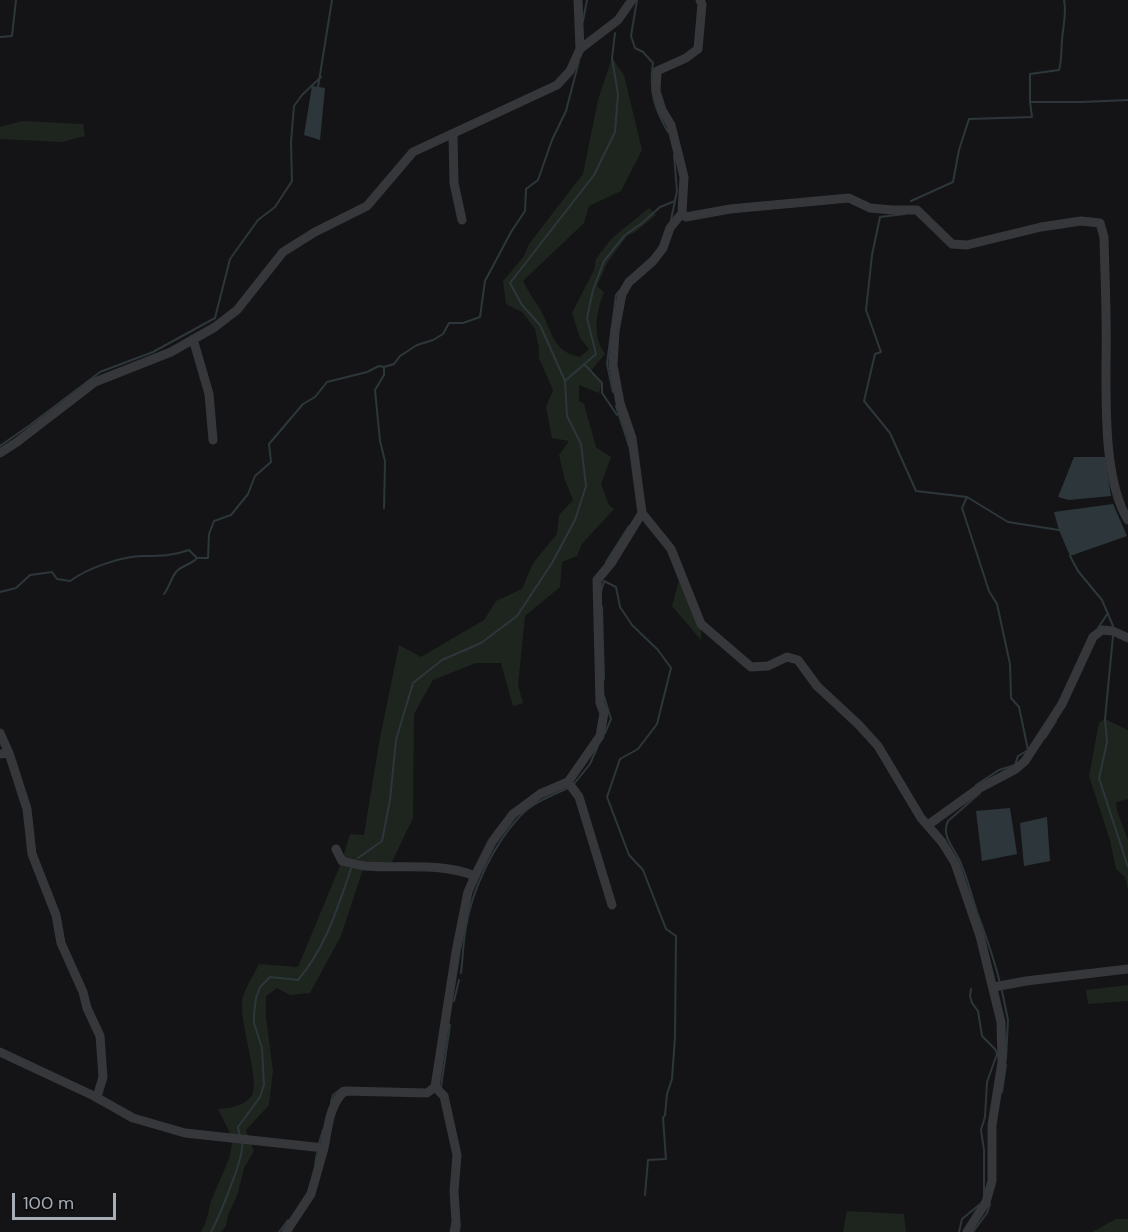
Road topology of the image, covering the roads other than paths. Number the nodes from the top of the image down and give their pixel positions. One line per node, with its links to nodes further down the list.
1 (578, 0): 4 (street)
2 (632, 0): 4 (street)
3 (700, 0): 6 (street)
4 (580, 49): 5 (street)
5 (453, 134): 7 (street); 8 (street)
6 (682, 213): 11 (street); 12 (street)
7 (462, 220)
8 (193, 339): 9 (street); 10 (street)
9 (213, 440)
10 (0, 453)
11 (642, 513): 16 (street); 17 (street)
12 (1128, 520)
13 (1128, 638): 17 (street)
14 (0, 733): 15 (street)
15 (5, 754): 25 (street)
16 (568, 782): 19 (street); 20 (street)
17 (928, 825): 22 (street)
18 (336, 849): 19 (street)
19 (475, 876): 24 (street)
20 (612, 905)
21 (1128, 969): 22 (street)
22 (994, 987): 29 (street)
23 (0, 1052): 25 (street)
24 (435, 1087): 26 (street); 28 (street)
25 (97, 1097): 26 (street)
26 (324, 1148): 27 (street)
27 (286, 1232)
28 (454, 1232)
29 (967, 1232)

